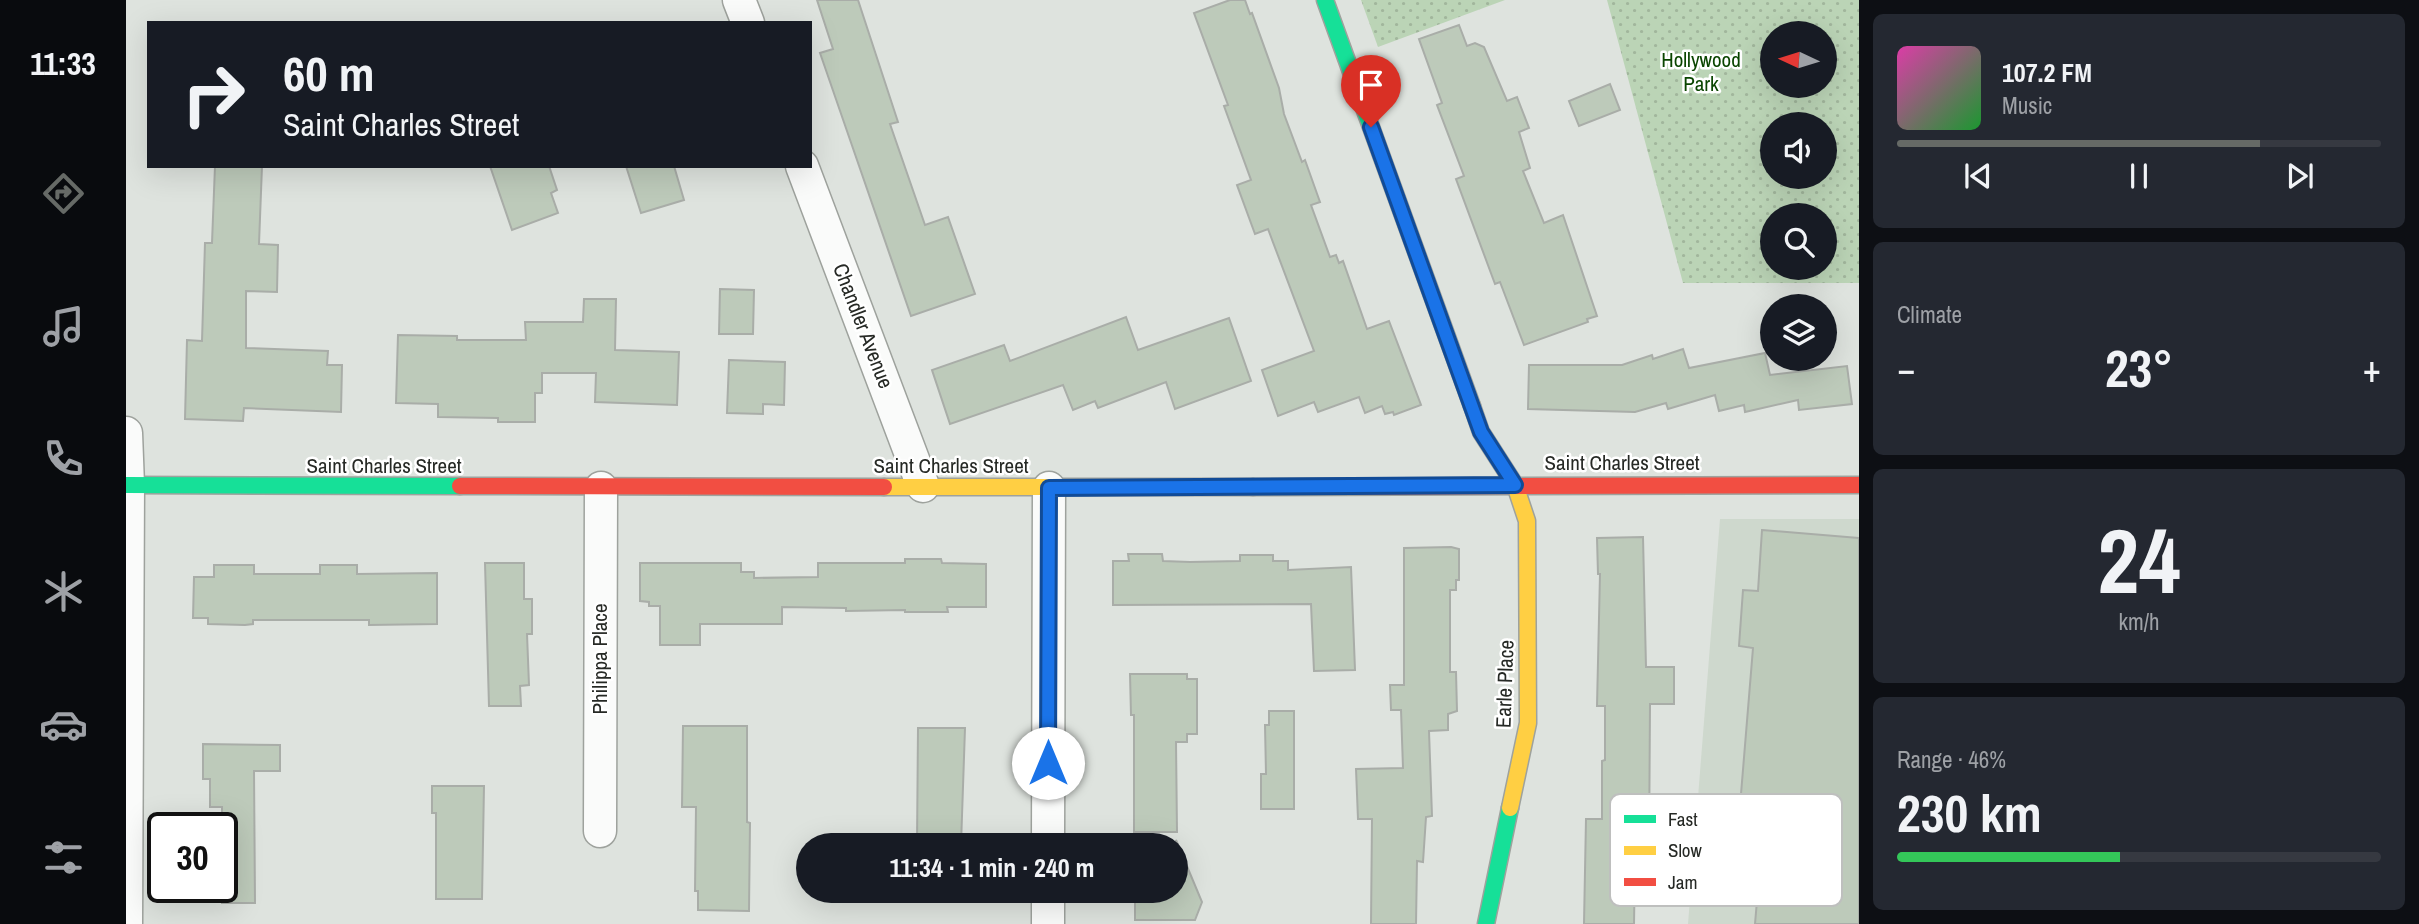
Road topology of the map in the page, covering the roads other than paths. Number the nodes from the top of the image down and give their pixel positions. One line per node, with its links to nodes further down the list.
1 (739, 0): 3 (street)
2 (1325, 0): 7 (street, Earle Place)
3 (747, 21)
4 (803, 168): 9 (street, Chandler Avenue)
5 (126, 433): 6 (street)
6 (127, 485): 10 (street, Saint Charles Street); 15 (street)
7 (1515, 485): 8 (street, Saint Charles Street); 11 (street, Saint Charles Street); 17 (street, Earle Place)
8 (1859, 485)
9 (923, 486): 10 (street, Saint Charles Street); 11 (street, Saint Charles Street)
10 (601, 488): 12 (street, Philippa Place)
11 (1049, 488): 13 (street)
12 (600, 831)
13 (1048, 833)
14 (1048, 903): 16 (street)
15 (126, 924)
16 (1048, 924)
17 (1486, 924)

